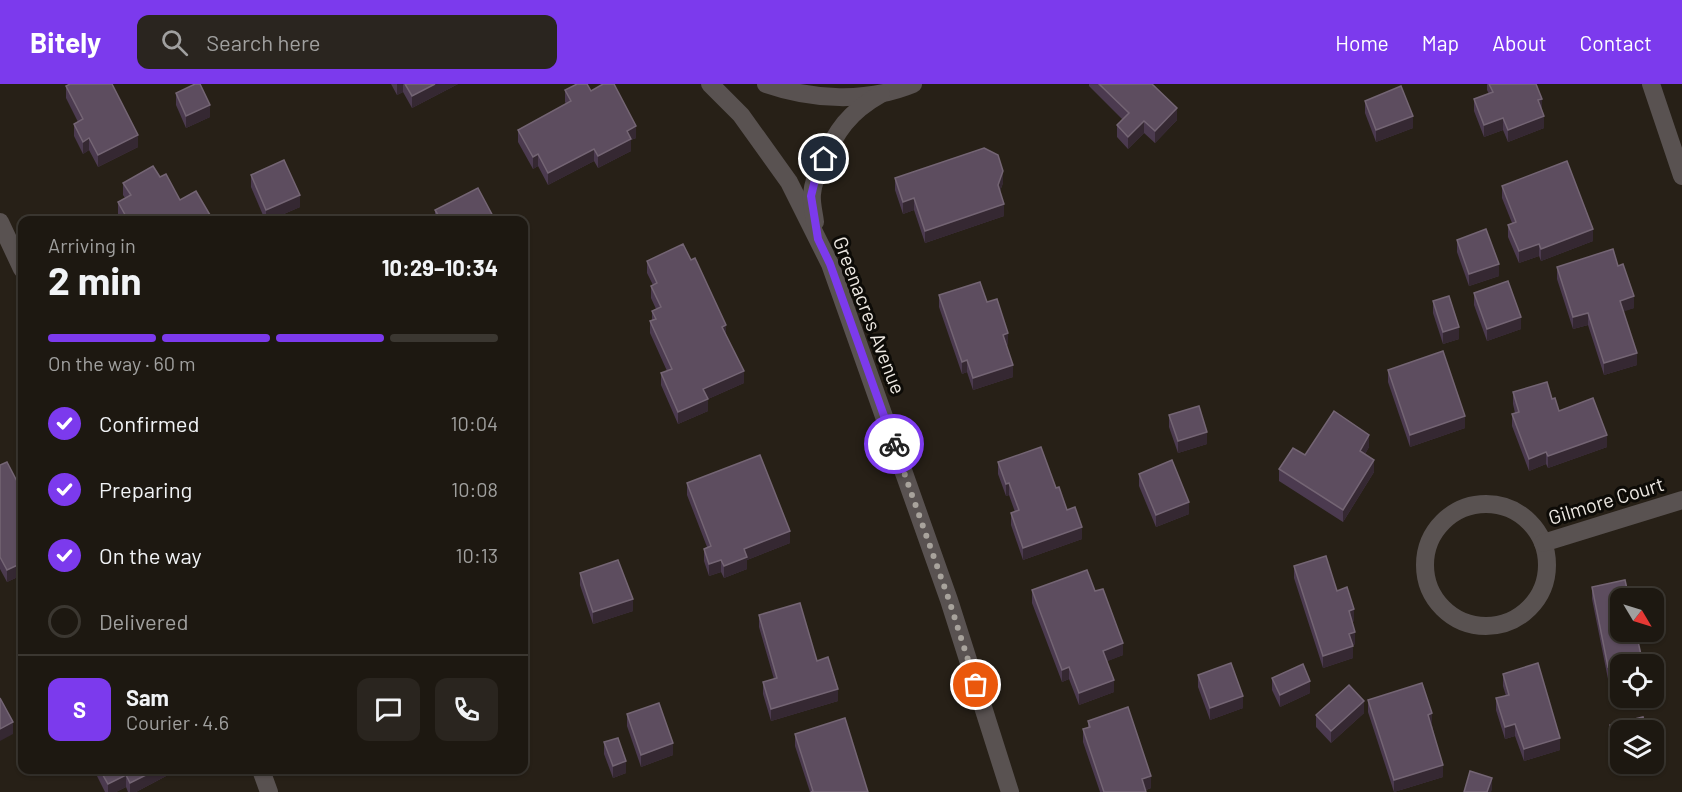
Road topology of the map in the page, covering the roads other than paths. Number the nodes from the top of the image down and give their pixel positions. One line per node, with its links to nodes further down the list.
1 (710, 84): 8 (street, Greenacres Avenue)
2 (766, 84): 5 (street)
3 (912, 84): 5 (street)
4 (1651, 84): 6 (street)
5 (881, 94): 8 (street)
6 (1682, 176)
7 (0, 222): 9 (street)
8 (818, 239): 14 (street, Greenacres Avenue)
9 (18, 260)
10 (1682, 500): 11 (street, Gilmore Court)
11 (1543, 543): 11 (street, Gilmore Court)
12 (262, 774): 13 (street)
13 (269, 792)
14 (1010, 792)

